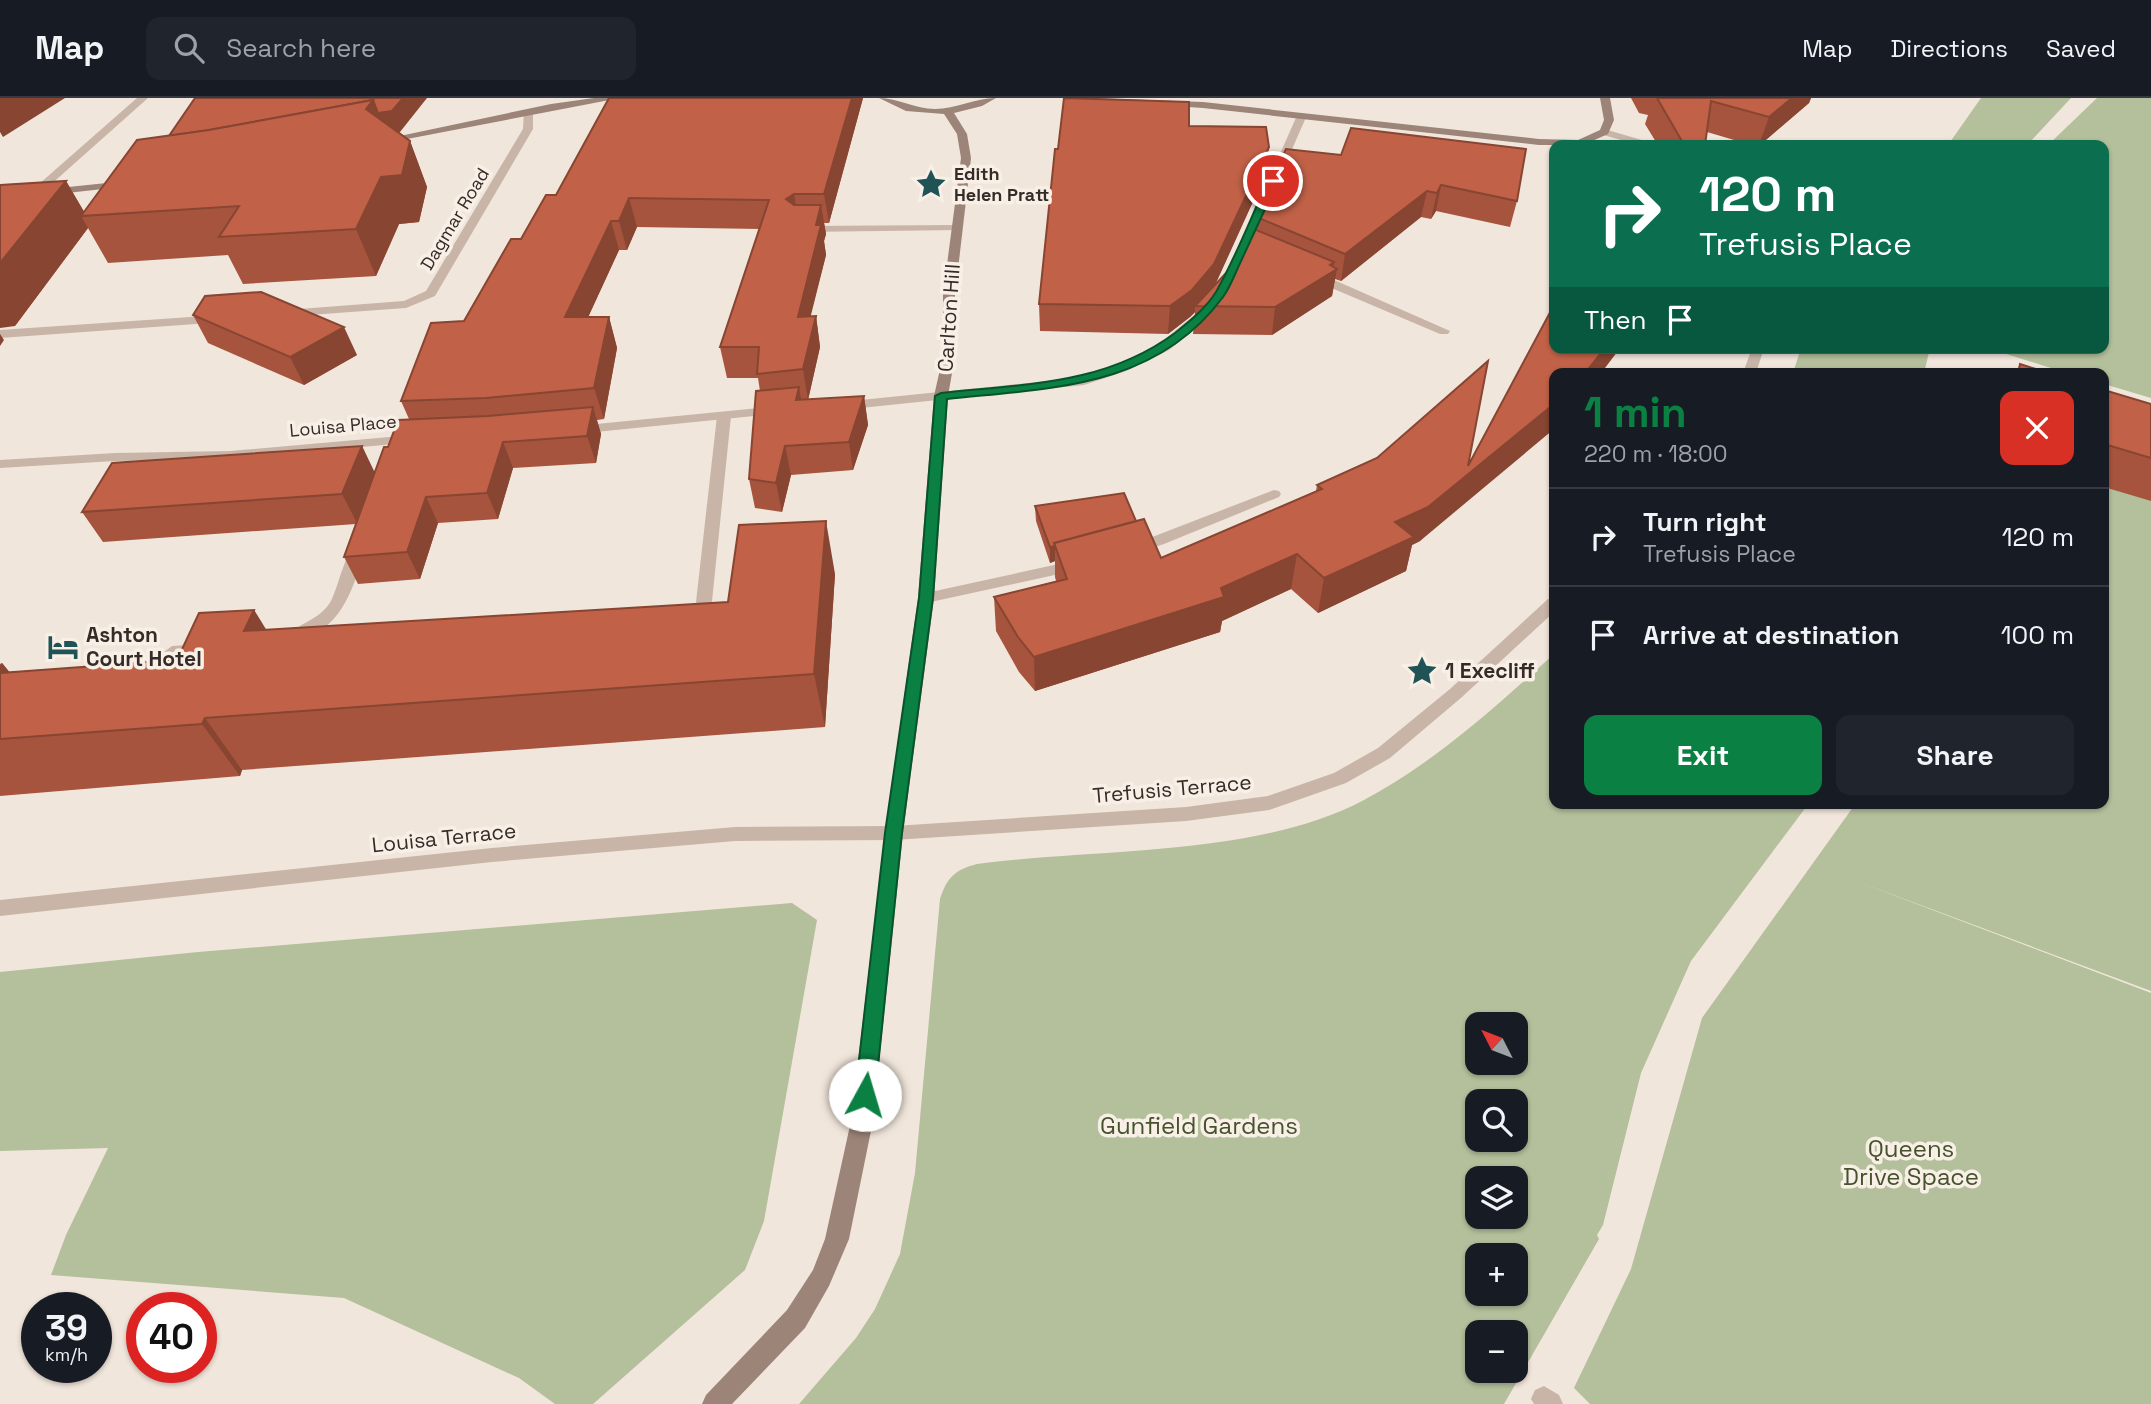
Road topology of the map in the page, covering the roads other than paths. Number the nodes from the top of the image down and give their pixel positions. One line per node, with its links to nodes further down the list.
1 (143, 98): 15 (street)
2 (615, 98): 8 (street)
3 (884, 98): 7 (street)
4 (990, 98): 7 (street)
5 (1100, 98): 9 (street)
6 (1605, 98): 10 (street)
7 (947, 111): 17 (street, Carlton Hill)
8 (528, 112): 14 (street); 21 (street, Dagmar Road)
9 (1303, 115): 13 (street); 16 (street)
10 (1604, 132): 11 (street); 12 (street)
11 (1587, 140)
12 (1631, 140)
13 (1549, 142)
14 (368, 144)
15 (139, 182)
16 (1270, 187)
17 (956, 228): 18 (street); 25 (street, Carlton Hill)
18 (799, 229)
19 (1294, 268): 23 (street)
20 (1220, 294): 25 (street)
21 (271, 315)
22 (229, 318): 24 (street)
23 (1444, 331)
24 (0, 334)
25 (941, 396): 26 (street); 36 (street, Carlton Hill)
26 (829, 407)
27 (792, 409): 28 (street)
28 (724, 416): 29 (street); 38 (street)
29 (565, 431)
30 (424, 439): 31 (street, Louisa Place)
31 (0, 464)
32 (1273, 494): 34 (street)
33 (366, 526): 39 (street)
34 (1124, 552)
35 (1089, 562): 36 (street)
36 (926, 598): 42 (street, Carlton Hill)
37 (1549, 608): 42 (street, Trefusis Terrace)
38 (703, 611)
39 (275, 643)
40 (223, 648): 41 (street)
41 (172, 652)
42 (894, 833): 43 (street, Louisa Terrace); 44 (street, Carlton Hill)
43 (0, 908)
44 (715, 1404)

